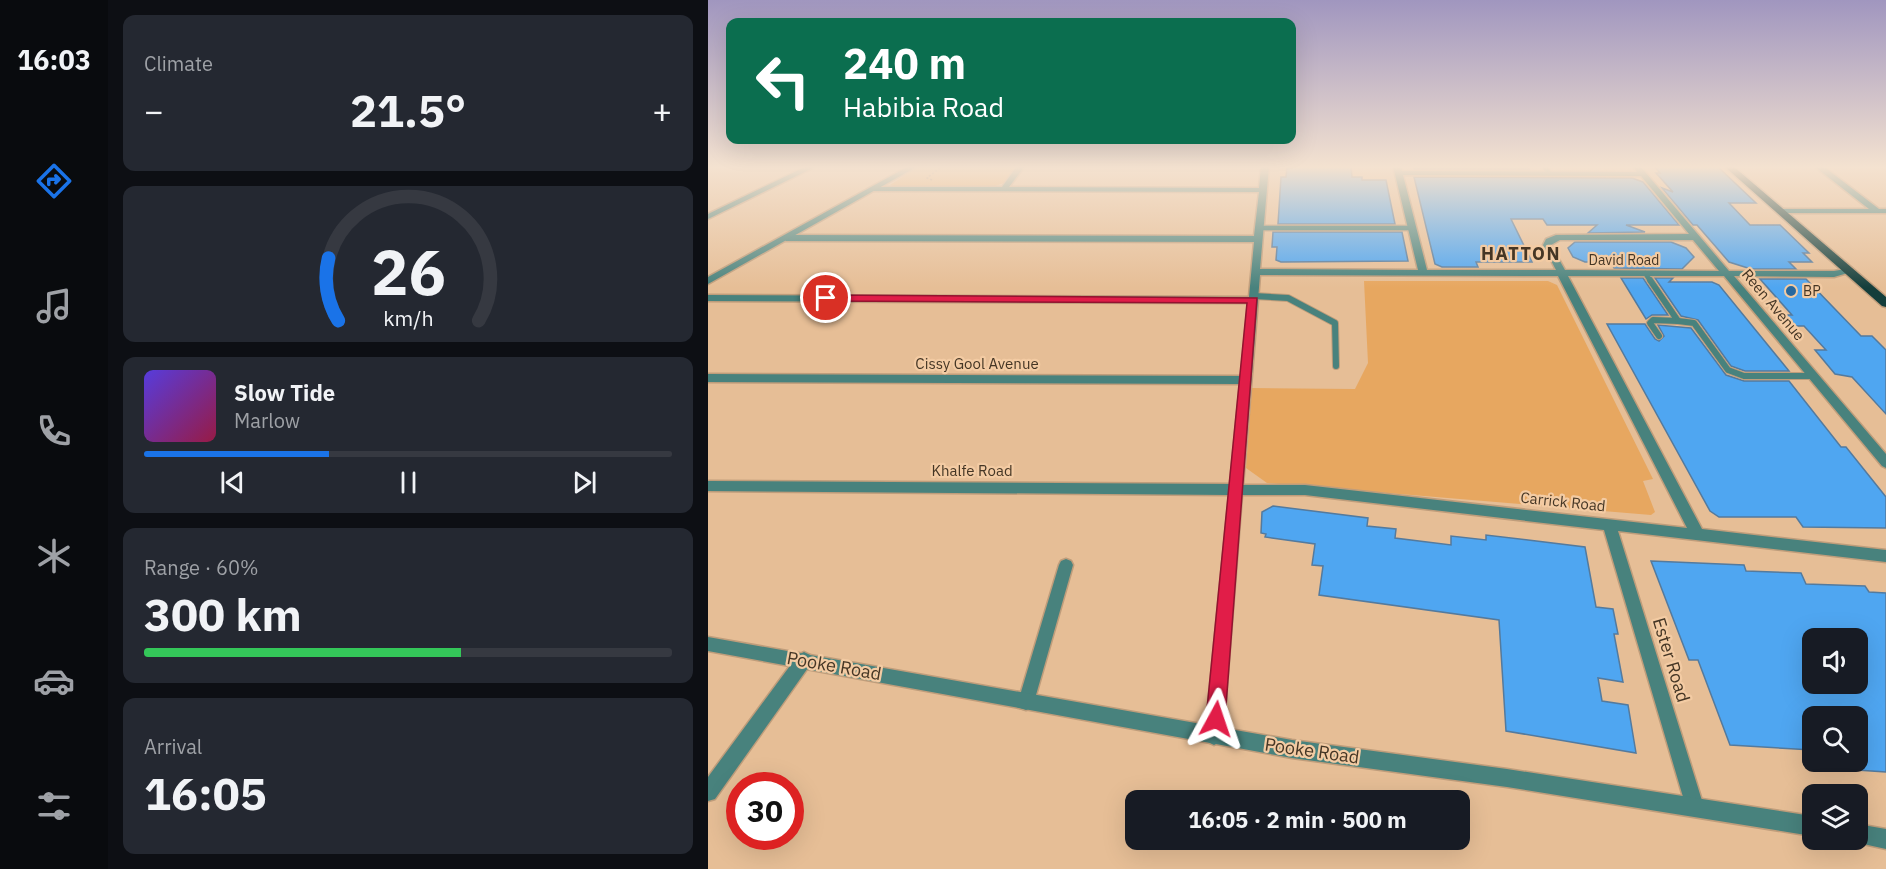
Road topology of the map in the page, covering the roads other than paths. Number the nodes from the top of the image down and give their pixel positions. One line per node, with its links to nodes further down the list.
1 (731, 207): 10 (street)
2 (842, 207): 14 (street)
3 (1261, 207): 12 (street)
4 (1407, 207): 11 (street)
5 (1670, 207): 13 (street, Reen Avenue)
6 (1773, 207): 8 (main road)
7 (1781, 207): 8 (main road)
8 (1781, 211): 9 (street); 15 (main road)
9 (1881, 211)
10 (708, 218)
11 (1413, 228): 12 (lane); 17 (street)
12 (1259, 233): 14 (street); 16 (street)
13 (1696, 237): 18 (street); 20 (street, Reen Avenue)
14 (786, 238): 21 (street)
15 (1848, 270): 20 (street, David Road); 24 (main road)
16 (1256, 272): 17 (street, David Road); 23 (street)
17 (1424, 273): 18 (street, David Road)
18 (1562, 273): 19 (street, David Road); 35 (street)
19 (1646, 273): 20 (street, David Road); 25 (lane)
20 (1727, 274): 28 (street, Reen Avenue)
21 (708, 281)
22 (708, 298): 23 (street)
23 (1253, 298): 27 (lane); 30 (street)
24 (1886, 303)
25 (1678, 321): 26 (lane); 28 (lane)
26 (1659, 336)
27 (1336, 366)
28 (1813, 376): 31 (street, Reen Avenue)
29 (708, 378): 30 (street, Cissy Gool Avenue)
30 (1246, 380): 33 (street)
31 (1886, 463)
32 (708, 486): 33 (street, Khalfe Road)
33 (1236, 488): 34 (street, Carrick Road); 41 (street)
34 (1609, 524): 35 (street, Carrick Road); 43 (street, Ester Road)
35 (1697, 533): 36 (street, Carrick Road)
36 (1886, 556)
37 (1066, 565): 40 (street)
38 (708, 644): 39 (street, Pooke Road)
39 (804, 660): 40 (street, Pooke Road); 42 (street)
40 (1026, 702): 41 (street, Pooke Road)
41 (1214, 736): 43 (street, Pooke Road)
42 (708, 792)
43 (1695, 807): 44 (street, Pooke Road)
44 (1802, 824)
45 (1868, 836): 46 (street)
46 (1886, 839)

